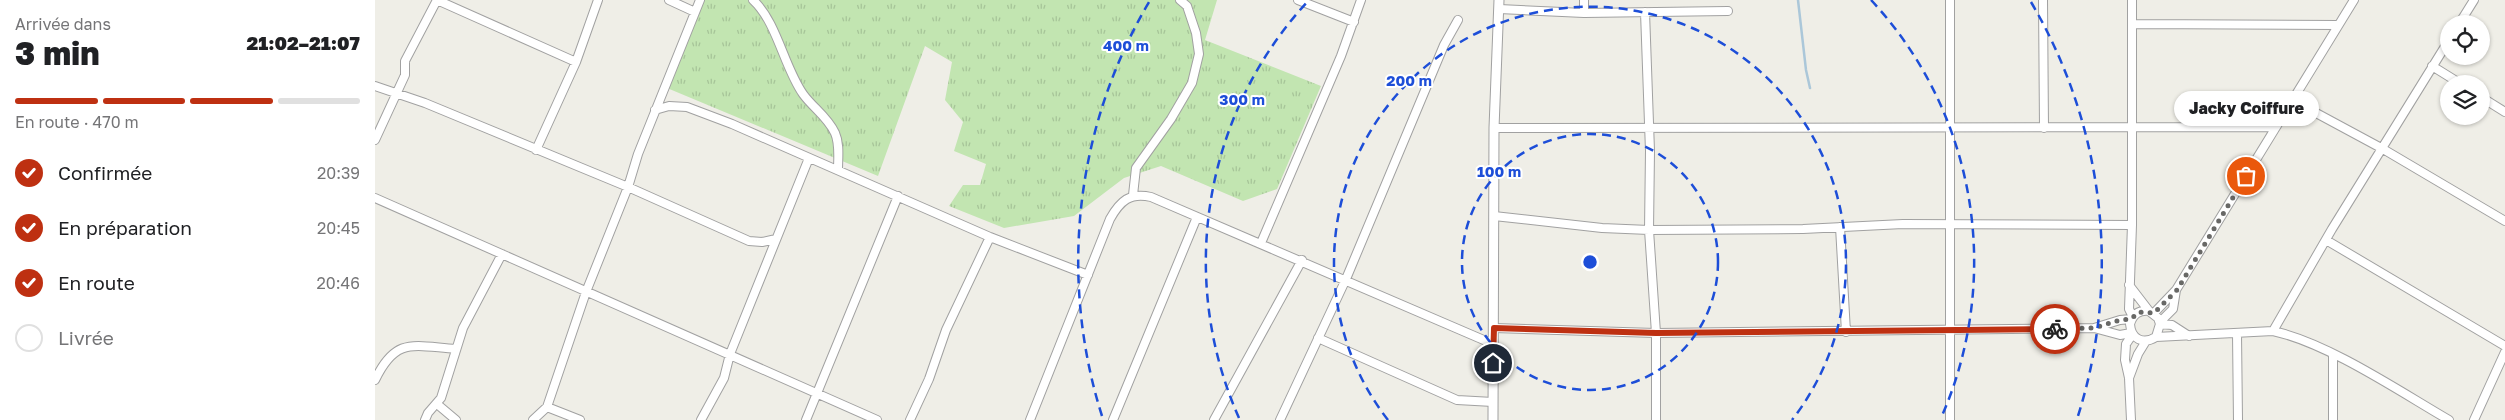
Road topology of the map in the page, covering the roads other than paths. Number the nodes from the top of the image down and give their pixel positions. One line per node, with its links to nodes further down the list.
1 (437, 0): 26 (street); 30 (street)
2 (598, 0): 26 (street)
3 (669, 0): 17 (street)
4 (700, 0): 17 (street)
5 (753, 0): 45 (street)
6 (1180, 0): 47 (street)
7 (1298, 0): 22 (street)
8 (1361, 0): 22 (street)
9 (1584, 0): 19 (street)
10 (1950, 0): 38 (street)
11 (2043, 0): 39 (street)
12 (2132, 0): 23 (street)
13 (2354, 0): 24 (street)
14 (2474, 0): 20 (street)
15 (1499, 2): 19 (street); 36 (street)
16 (1728, 11): 18 (street)
17 (695, 12): 33 (street)
18 (1645, 12): 19 (street); 37 (street)
19 (1584, 13)
20 (2465, 15)
21 (1458, 20): 64 (street)
22 (1354, 22): 60 (street)
23 (2132, 24): 24 (street); 40 (street)
24 (2338, 26): 31 (street)
25 (2440, 54): 27 (street)
26 (576, 62): 43 (street)
27 (2432, 66): 28 (street); 42 (street)
28 (2446, 75)
29 (375, 86): 30 (street)
30 (397, 93): 41 (street); 43 (street)
31 (2292, 100): 35 (street); 42 (street)
32 (2490, 103): 34 (street)
33 (655, 110): 44 (street); 46 (street)
34 (2505, 112)
35 (2276, 127): 40 (street); 66 (street)
36 (1494, 128): 37 (street); 50 (street)
37 (1649, 128): 38 (street); 56 (street)
38 (1950, 128): 39 (street); 53 (street)
39 (2044, 128): 40 (street)
40 (2133, 128): 54 (street)
41 (375, 140)
42 (2383, 149): 52 (street); 59 (street)
43 (536, 150): 46 (street)
44 (809, 158): 45 (street); 58 (street)
45 (838, 170): 48 (street)
46 (628, 187): 58 (street); 67 (street)
47 (1133, 195): 51 (street); 63 (street)
48 (898, 196): 57 (street); 91 (street)
49 (375, 198): 61 (street)
50 (1494, 216): 56 (street); 71 (street)
51 (1197, 217): 60 (street); 104 (street)
52 (2505, 221)
53 (1950, 225): 54 (street); 55 (street); 73 (street)
54 (2132, 225): 65 (street)
55 (1840, 227): 56 (street); 75 (street)
56 (1649, 230): 76 (street)
57 (990, 237): 63 (street); 102 (street)
58 (777, 239): 87 (street)
59 (2326, 240): 74 (street); 84 (street)
60 (1261, 243): 62 (street)
61 (501, 254): 67 (street); 85 (street)
62 (1302, 260): 64 (street); 105 (street)
63 (1088, 275): 103 (street)
64 (1346, 279): 81 (street); 83 (street)
65 (2129, 285): 68 (street); 69 (street)
66 (2177, 290): 68 (street); 70 (street)
67 (586, 292): 87 (street); 94 (street)
68 (2151, 312): 69 (street); 70 (street)
69 (2132, 318): 72 (street); 77 (street)
70 (2160, 323): 79 (street); 80 (street)
71 (1494, 328): 76 (street); 83 (street)
72 (2094, 328): 73 (street); 77 (street)
73 (1950, 331): 75 (street); 109 (street)
74 (2273, 331): 78 (street); 88 (street)
75 (1846, 332): 76 (street)
76 (1656, 333): 108 (street)
77 (2132, 334): 82 (street); 89 (street)
78 (2237, 334): 79 (street); 111 (street)
79 (2189, 336): 80 (street)
80 (2156, 337): 82 (street)
81 (1318, 338): 92 (street); 106 (street)
82 (2146, 342): 89 (street)
83 (1493, 344): 92 (street)
84 (2505, 346)
85 (456, 349): 90 (street); 93 (street)
86 (2505, 352): 114 (street)
87 (730, 354): 91 (street); 99 (street)
88 (2333, 354): 112 (street); 113 (street)
89 (2129, 378): 110 (street)
90 (375, 380)
91 (818, 392): 100 (street); 101 (street)
92 (1493, 402): 107 (street)
93 (437, 404): 95 (street); 96 (street)
94 (547, 407): 97 (street); 98 (street)
95 (425, 420)
96 (456, 420)
97 (533, 420)
98 (580, 420)
99 (701, 420)
100 (806, 420)
101 (877, 420)
102 (910, 420)
103 (1030, 420)
104 (1113, 420)
105 (1214, 420)
106 (1280, 420)
107 (1493, 420)
108 (1656, 420)
109 (1950, 420)
110 (2131, 420)
111 (2238, 420)
112 (2333, 420)
113 (2449, 420)
114 (2474, 420)

